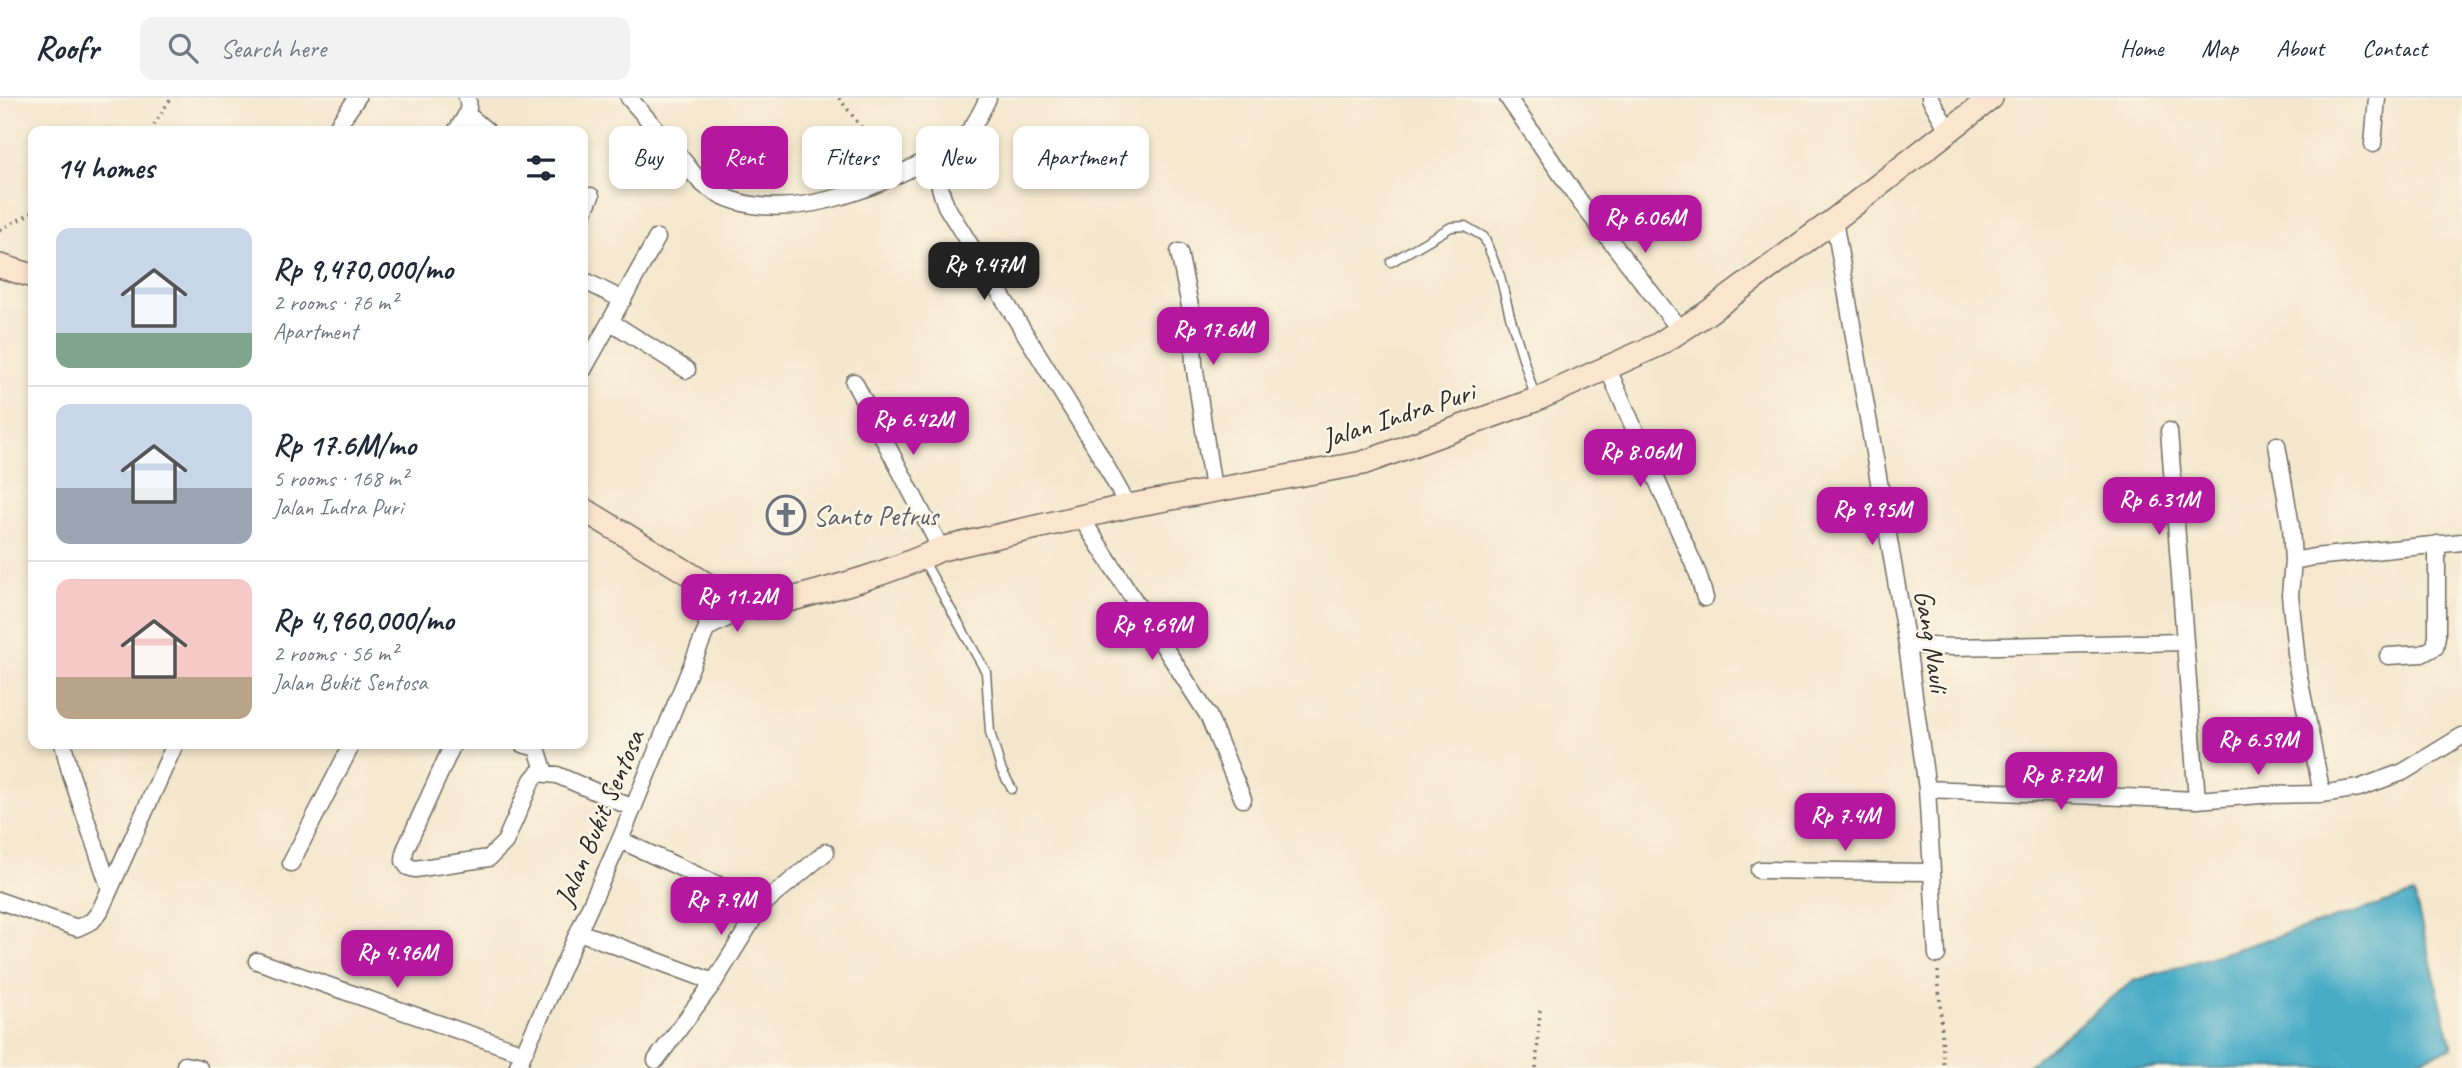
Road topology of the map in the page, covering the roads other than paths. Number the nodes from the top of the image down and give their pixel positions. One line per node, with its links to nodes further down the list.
1 (358, 98): 9 (street)
2 (629, 98): 15 (street)
3 (988, 98): 12 (street)
4 (1508, 98): 28 (street)
5 (1930, 98): 13 (street)
6 (1991, 98): 13 (street, Jalan Indra Puri)
7 (2377, 98): 14 (street)
8 (467, 106): 10 (street); 11 (street)
9 (338, 126)
10 (458, 126)
11 (483, 126)
12 (973, 126)
13 (1948, 130): 19 (street, Jalan Indra Puri)
14 (2373, 144)
15 (916, 167)
16 (939, 189): 37 (street)
17 (591, 196): 18 (street)
18 (588, 202)
19 (1834, 219): 28 (street, Jalan Indra Puri); 49 (street, Gang Nauli)
20 (657, 238): 26 (street)
21 (1179, 251): 36 (street)
22 (1391, 262): 33 (lane)
23 (0, 266): 24 (street)
24 (28, 274)
25 (588, 282): 26 (street)
26 (623, 300): 27 (street)
27 (611, 322): 29 (street); 31 (street)
28 (1681, 331): 30 (street, Jalan Indra Puri)
29 (588, 361)
30 (1608, 369): 33 (street, Jalan Indra Puri); 45 (street)
31 (687, 370)
32 (854, 382): 42 (street)
33 (1535, 400): 36 (street, Jalan Indra Puri)
34 (2169, 431): 48 (street)
35 (2277, 445): 43 (street)
36 (1213, 489): 37 (street, Jalan Indra Puri)
37 (1128, 506): 39 (street, Jalan Indra Puri)
38 (588, 512): 44 (street)
39 (1080, 516): 42 (street, Jalan Indra Puri); 61 (street)
40 (2462, 542): 41 (street)
41 (2437, 544): 43 (street); 50 (street)
42 (931, 553): 46 (street, Jalan Indra Puri); 58 (lane)
43 (2293, 561): 60 (street)
44 (706, 584): 46 (street); 47 (street, Jalan Bukit Sentosa)
45 (1705, 598)
46 (750, 607): 47 (street, Jalan Indra Puri)
47 (708, 628): 63 (street, Jalan Bukit Sentosa)
48 (2184, 642): 49 (street); 62 (street)
49 (1908, 646): 59 (street, Gang Nauli)
50 (2388, 656)
51 (2462, 736): 60 (street)
52 (64, 749): 69 (street)
53 (173, 749): 69 (street)
54 (349, 749): 66 (street)
55 (451, 749): 57 (street)
56 (537, 749): 57 (street)
57 (545, 772): 63 (street)
58 (1013, 789)
59 (1927, 789): 62 (street); 68 (street, Gang Nauli)
60 (2322, 794): 62 (street)
61 (1243, 799)
62 (2197, 800)
63 (633, 808): 64 (street, Jalan Bukit Sentosa)
64 (620, 841): 71 (street); 72 (street, Jalan Bukit Sentosa)
65 (826, 852): 71 (street)
66 (291, 863)
67 (1759, 870): 68 (street)
68 (1930, 872): 73 (street, Gang Nauli)
69 (110, 889): 70 (street)
70 (0, 901)
71 (762, 905): 75 (street)
72 (579, 932): 75 (street); 76 (street, Jalan Bukit Sentosa)
73 (1937, 955)
74 (257, 961): 76 (street)
75 (714, 982): 77 (street)
76 (520, 1060)
77 (656, 1060)

